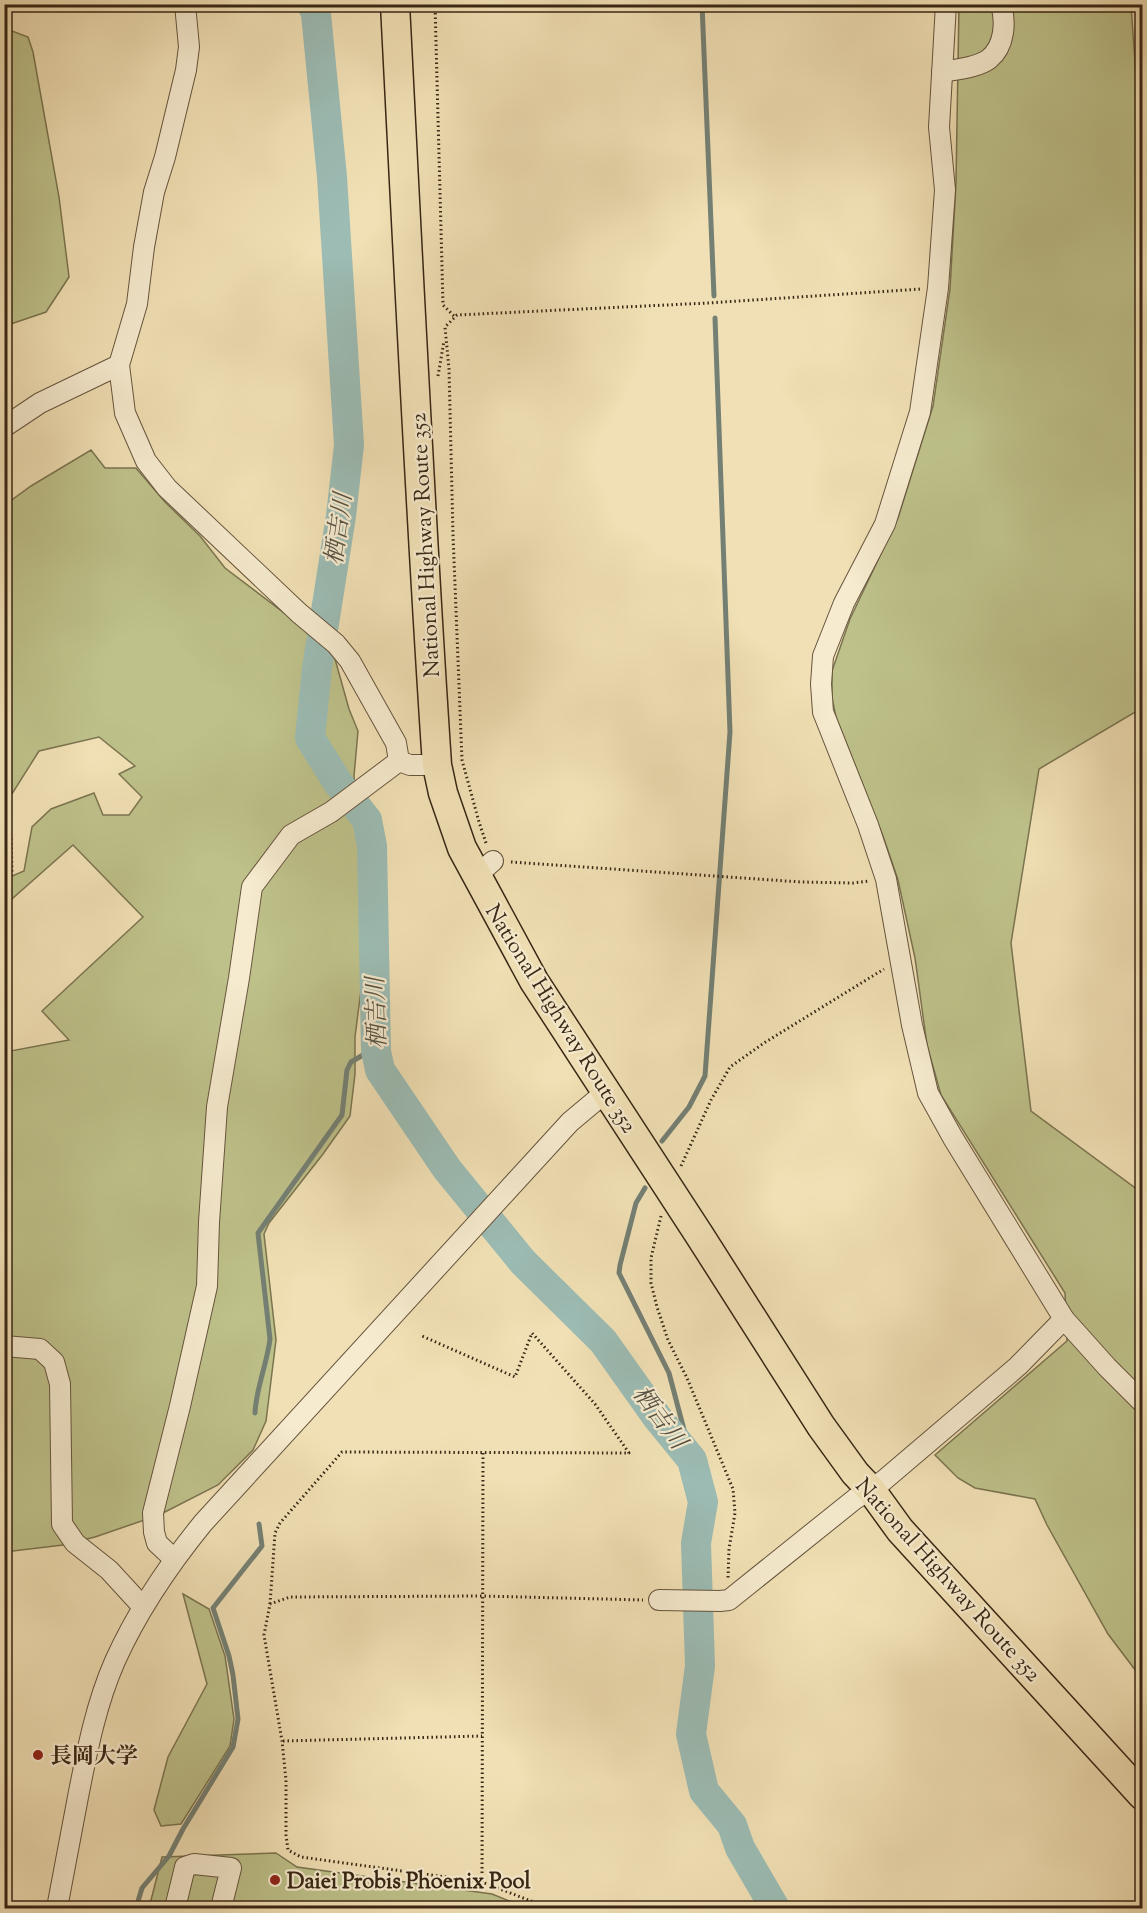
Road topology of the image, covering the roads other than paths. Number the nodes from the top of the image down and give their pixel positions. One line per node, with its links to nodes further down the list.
1 (185, 4): 6 (street)
2 (395, 4): 9 (highway, National Highway Route 352)
3 (946, 4): 5 (street)
4 (1001, 4): 5 (street)
5 (942, 72): 11 (street)
6 (119, 365): 7 (street); 8 (street)
7 (4, 427)
8 (399, 761): 9 (street); 15 (street)
9 (437, 765): 10 (highway, National Highway Route 352)
10 (607, 1091): 14 (highway, National Highway Route 352); 15 (street)
11 (1064, 1319): 13 (street); 14 (street)
12 (4, 1346): 17 (street)
13 (1143, 1402)
14 (871, 1490): 16 (street); 18 (highway, National Highway Route 352)
15 (174, 1559): 17 (street)
16 (659, 1600)
17 (143, 1607): 19 (street)
18 (1143, 1795)
19 (57, 1908)
20 (176, 1908): 21 (street)
21 (221, 1908)

